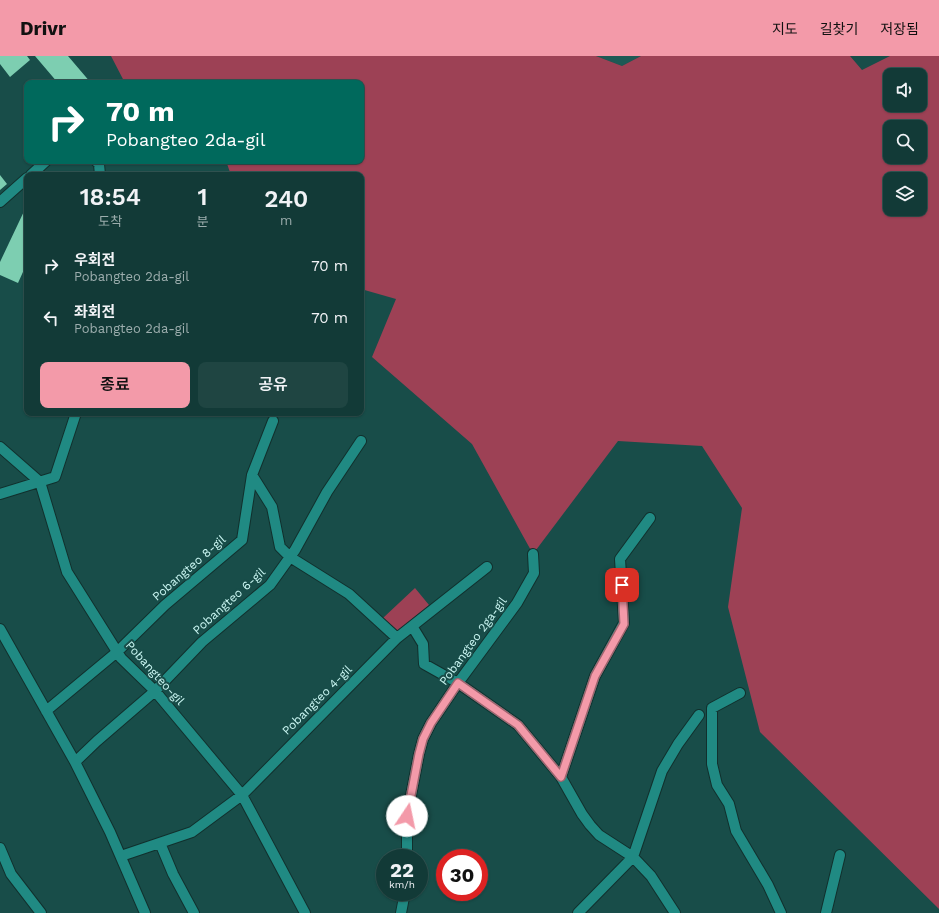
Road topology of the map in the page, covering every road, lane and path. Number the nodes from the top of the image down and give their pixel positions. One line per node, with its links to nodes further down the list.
1 (43, 164): 2 (street)
2 (34, 172)
3 (24, 181): 4 (street)
4 (0, 202)
5 (75, 416): 10 (street)
6 (272, 421): 9 (street, Pobangteo 8-gil)
7 (361, 441): 14 (street, Pobangteo 6-gil)
8 (0, 447): 10 (street)
9 (252, 475): 14 (street); 19 (street, Pobangteo 8-gil)
10 (40, 482): 11 (street); 19 (street, Pobangteo-gil)
11 (0, 494)
12 (650, 518): 26 (street)
13 (533, 554): 20 (street, Pobangteo 2ga-gil)
14 (290, 557): 18 (street); 21 (street, Pobangteo 6-gil)
15 (487, 567): 16 (street, Pobangteo 4-gil)
16 (412, 626): 18 (street, Pobangteo 4-gil); 20 (street)
17 (0, 629): 23 (street)
18 (398, 638): 27 (street, Pobangteo 4-gil)
19 (117, 652): 21 (street, Pobangteo-gil); 23 (street, Pobangteo 8-gil)
20 (458, 683): 26 (street); 30 (street, Pobangteo 2ga-gil)
21 (155, 692): 25 (street, Pobangteo 6-gil); 27 (street, Pobangteo-gil)
22 (740, 693): 42 (street)
23 (46, 711): 25 (street)
24 (699, 716): 33 (street)
25 (75, 762): 32 (street)
26 (561, 777): 33 (street)
27 (242, 795): 28 (street, Pobangteo 4-gil); 38 (street, Pobangteo-gil)
28 (160, 843): 32 (street, Pobangteo 4-gil); 37 (street)
29 (0, 848): 35 (street)
30 (408, 849)
31 (840, 855): 43 (street)
32 (121, 856): 36 (street)
33 (633, 857): 40 (street); 41 (street)
34 (403, 901): 39 (street)
35 (41, 913)
36 (145, 913)
37 (194, 913)
38 (305, 913)
39 (401, 913)
40 (578, 913)
41 (676, 913)
42 (782, 913)
43 (826, 913)

